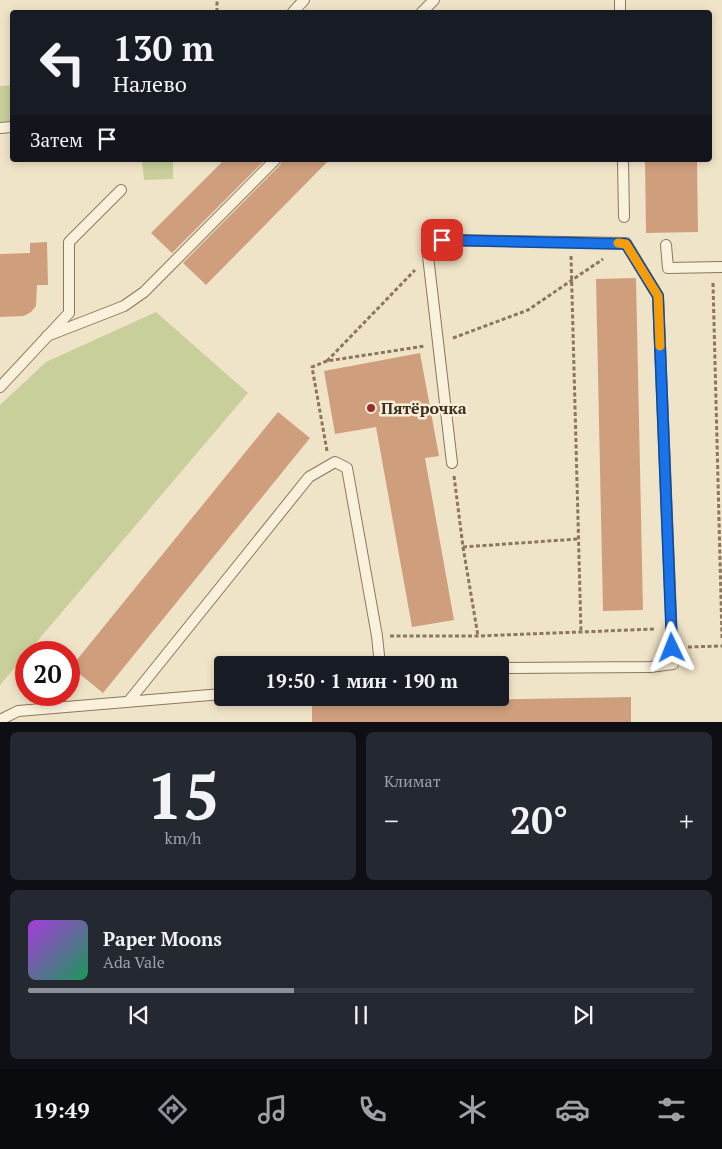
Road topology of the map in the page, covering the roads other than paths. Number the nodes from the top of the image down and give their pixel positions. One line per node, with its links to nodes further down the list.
1 (304, 0): 3 (lane)
2 (434, 0): 4 (lane)
3 (295, 10)
4 (424, 10)
5 (273, 162): 11 (lane)
6 (623, 162): 8 (lane)
7 (121, 190): 11 (lane)
8 (624, 217)
9 (666, 245): 10 (lane)
10 (717, 267)
11 (47, 336): 12 (lane)
12 (0, 387)
13 (452, 463): 15 (lane)
14 (379, 656): 17 (lane)
15 (509, 668)
16 (214, 695): 17 (lane)
17 (129, 701): 18 (lane)
18 (0, 720)

